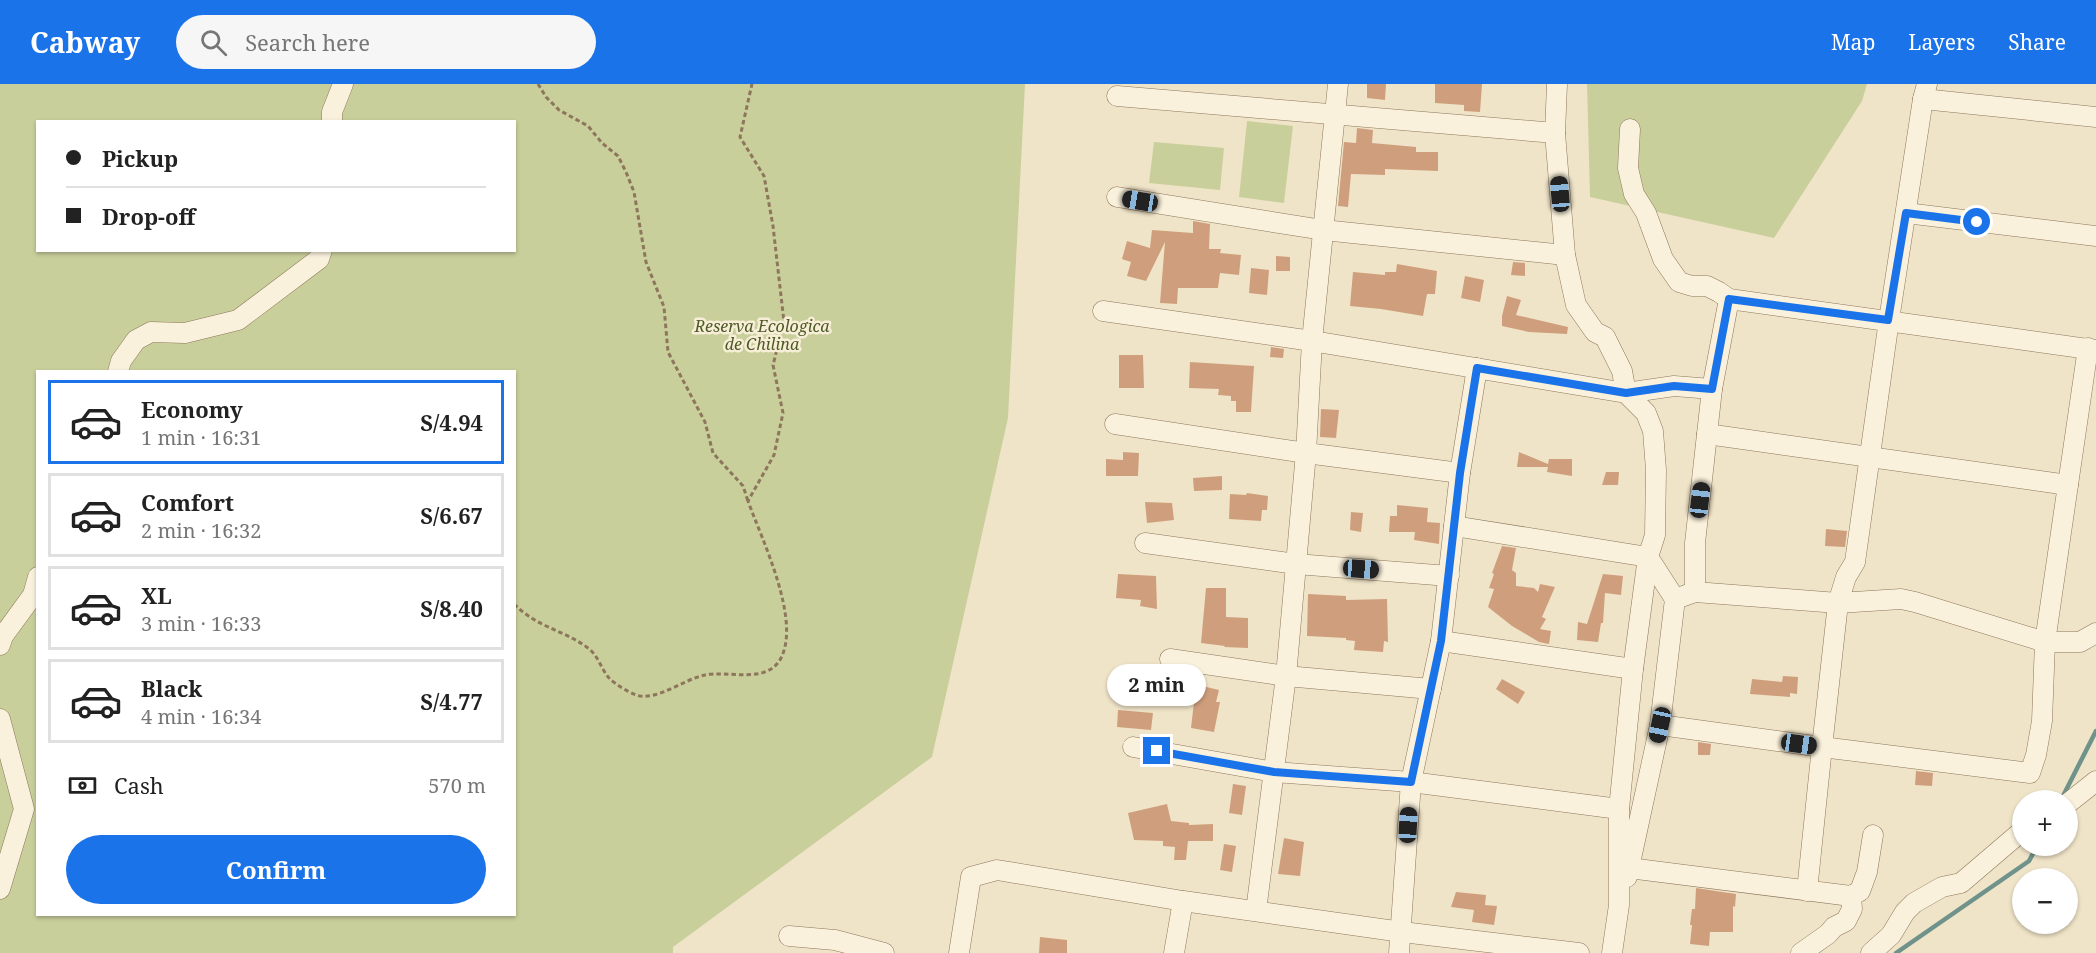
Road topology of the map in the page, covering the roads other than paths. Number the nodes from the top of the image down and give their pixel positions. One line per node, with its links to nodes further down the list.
1 (343, 84): 8 (street)
2 (1338, 84): 6 (street)
3 (1557, 84): 10 (street)
4 (1925, 91): 7 (street); 12 (street)
5 (1117, 96): 6 (street)
6 (1335, 116): 10 (street); 13 (street)
7 (2096, 117)
8 (332, 120)
9 (1630, 129): 17 (street)
10 (1555, 133): 16 (street)
11 (1117, 197): 13 (street)
12 (1906, 213): 14 (street); 19 (street)
13 (1323, 230): 16 (street); 20 (street)
14 (2096, 236)
15 (321, 252): 23 (street)
16 (1565, 255): 25 (street)
17 (1729, 299): 19 (street); 24 (street)
18 (1103, 311): 20 (street)
19 (1888, 320): 21 (street); 29 (street)
20 (1312, 340): 22 (street); 28 (street)
21 (2092, 349): 31 (street)
22 (1477, 368): 25 (street); 30 (street)
23 (119, 370)
24 (1712, 389): 25 (street); 27 (street)
25 (1626, 393): 34 (street)
26 (1115, 424): 28 (street)
27 (1707, 434): 29 (street); 38 (street)
28 (1306, 453): 30 (street); 35 (street)
29 (1869, 457): 31 (street); 40 (street)
30 (1460, 473): 32 (street)
31 (2068, 485): 43 (street)
32 (1454, 526): 34 (street); 36 (street)
33 (1145, 543): 35 (street)
34 (1648, 557): 39 (street); 46 (street)
35 (1296, 564): 36 (street); 47 (street)
36 (1449, 576): 42 (street)
37 (36, 584): 44 (street)
38 (1695, 592): 39 (street); 40 (street)
39 (1675, 599): 50 (street)
40 (1838, 603): 43 (street); 52 (street)
41 (2096, 633): 43 (street)
42 (1441, 641): 46 (street); 48 (street)
43 (2045, 642): 52 (street)
44 (0, 645)
45 (1170, 659): 47 (street)
46 (1633, 669): 57 (street)
47 (1286, 676): 48 (street); 53 (street)
48 (1431, 689): 55 (street)
49 (0, 719): 61 (street)
50 (1660, 725): 52 (street); 60 (street)
51 (1133, 747): 53 (street)
52 (1822, 747): 62 (street)
53 (1274, 772): 55 (street); 66 (street)
54 (2096, 781): 56 (street)
55 (1411, 782): 57 (street); 67 (street)
56 (2078, 795)
57 (1619, 809): 65 (street)
58 (1873, 834): 63 (street)
59 (2012, 840): 76 (street)
60 (1629, 868): 62 (street); 65 (street)
61 (0, 889)
62 (1807, 891): 63 (street)
63 (1851, 896): 75 (street)
64 (1183, 901): 66 (street); 70 (street); 71 (street)
65 (1619, 905): 74 (street)
66 (1256, 911): 67 (street)
67 (1402, 932): 72 (street); 73 (street)
68 (789, 936): 69 (street)
69 (884, 953)
70 (959, 953)
71 (1174, 953)
72 (1399, 953)
73 (1579, 953)
74 (1612, 953)
75 (1801, 953)
76 (1871, 953)

